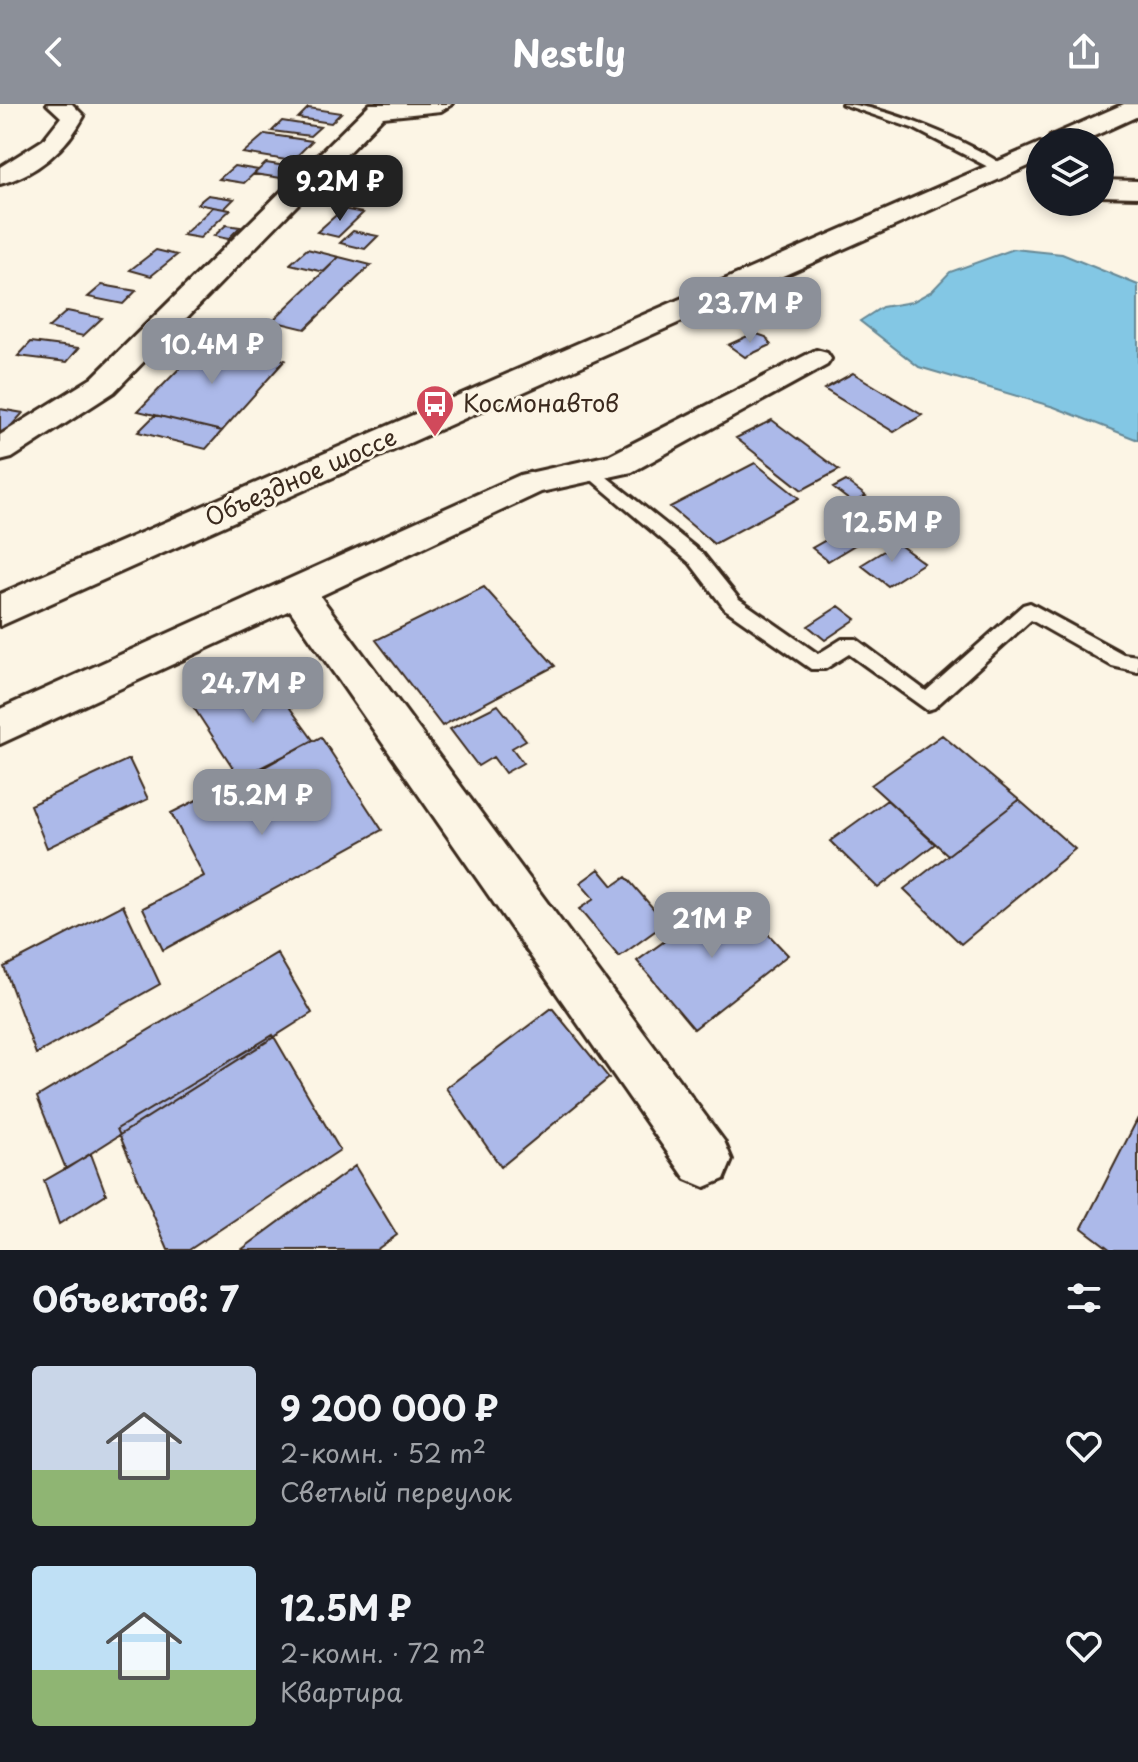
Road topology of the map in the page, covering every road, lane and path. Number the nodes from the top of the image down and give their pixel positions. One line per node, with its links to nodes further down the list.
1 (441, 104): 4 (street)
2 (848, 104): 7 (lane)
3 (1138, 107): 6 (main road)
4 (379, 108): 12 (street)
5 (66, 110): 8 (street)
6 (1091, 128)
7 (1026, 160): 15 (main road, Объездное шоссе)
8 (0, 177)
9 (1114, 188): 10 (street)
10 (1138, 189)
11 (816, 359): 13 (street)
12 (0, 450)
13 (593, 472): 14 (street); 16 (lane)
14 (296, 590): 17 (street); 18 (street)
15 (0, 611)
16 (1138, 664)
17 (0, 727)
18 (705, 1160)

